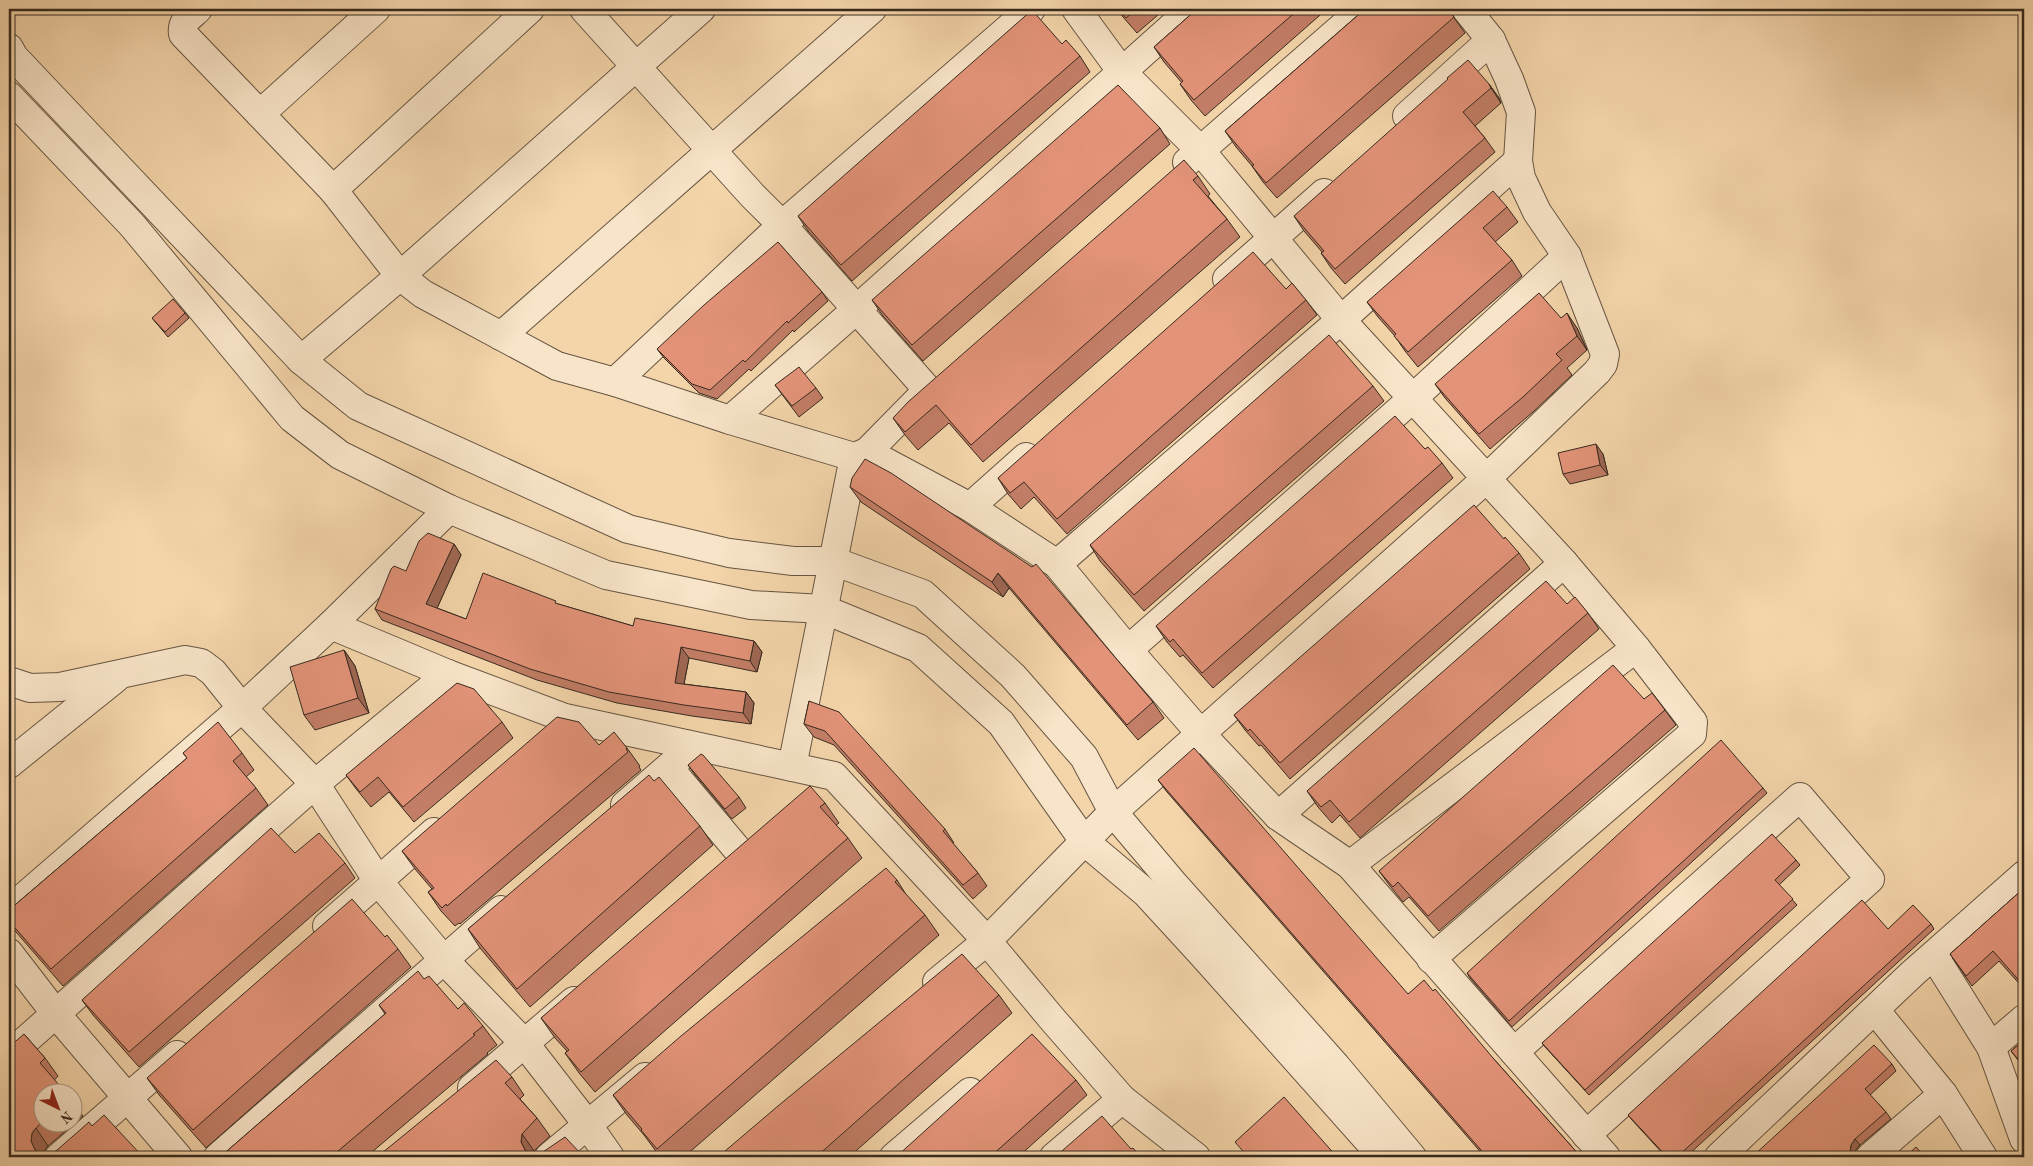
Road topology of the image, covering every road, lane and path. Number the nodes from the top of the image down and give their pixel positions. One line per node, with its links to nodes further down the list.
1 (198, 9): 17 (street)
2 (376, 9): 17 (street)
3 (530, 9): 24 (street)
4 (584, 9): 14 (street)
5 (701, 9): 14 (street)
6 (872, 9): 20 (street)
7 (1031, 9): 25 (street)
8 (1076, 9): 15 (street)
9 (1192, 9): 15 (street)
10 (1363, 9): 19 (street)
11 (1466, 9): 12 (street)
12 (1491, 40): 18 (street); 21 (street)
13 (9, 48): 33 (street)
14 (636, 67): 20 (street); 28 (street)
15 (1122, 72): 19 (street); 30 (street)
16 (9, 96): 41 (street)
17 (260, 114): 24 (street)
18 (1389, 133)
19 (1200, 150): 22 (street); 26 (street)
20 (712, 151): 25 (street); 32 (street)
21 (1518, 161): 27 (street); 31 (street)
22 (1171, 176)
23 (1339, 179): 26 (street)
24 (333, 190): 28 (street)
25 (782, 225): 30 (street); 34 (street)
26 (1273, 238): 29 (street); 31 (street)
27 (1566, 256): 35 (street); 39 (street)
28 (400, 276): 32 (street); 33 (street)
29 (1207, 297)
30 (858, 310): 36 (street); 38 (street)
31 (1341, 320): 35 (street); 44 (street)
32 (501, 336): 34 (street)
33 (301, 360): 42 (street)
34 (615, 382): 36 (street)
35 (1412, 399): 39 (street); 48 (street)
36 (730, 420): 38 (street)
37 (1044, 441): 40 (street)
38 (861, 454): 40 (street); 42 (street)
39 (1487, 478): 43 (street); 54 (street)
40 (970, 506): 44 (street)
41 (449, 509): 45 (street); 46 (street)
42 (833, 562): 45 (street); 63 (street)
43 (1564, 563): 47 (street); 65 (street)
44 (1057, 564): 48 (street)
45 (823, 609): 59 (street); 68 (street)
46 (331, 625): 49 (street); 52 (street)
47 (1636, 648): 69 (street); 78 (street)
48 (1128, 650): 54 (street)
49 (448, 674): 53 (street); 61 (street)
50 (119, 675): 51 (street); 52 (street); 57 (street)
51 (9, 681)
52 (242, 708): 61 (street); 73 (street)
53 (565, 718): 55 (street); 56 (street)
54 (1200, 734): 63 (street); 65 (street)
55 (543, 738)
56 (692, 747): 58 (street); 59 (street)
57 (9, 764)
58 (669, 768): 66 (street); 67 (street)
59 (792, 768): 60 (street)
60 (834, 776): 62 (street); 74 (street)
61 (315, 784): 71 (street); 83 (street)
62 (813, 794)
63 (1113, 812): 68 (street); 108 (street)
64 (453, 816): 71 (street)
65 (1278, 816): 69 (street)
66 (609, 819)
67 (763, 837)
68 (1084, 841): 74 (street); 107 (street)
69 (1350, 865): 78 (street)
70 (2024, 875): 79 (street)
71 (378, 881): 75 (street); 77 (street)
72 (518, 895): 77 (street)
73 (9, 910)
74 (987, 941): 81 (street); 94 (street)
75 (304, 945)
76 (9, 953): 83 (street)
77 (442, 959): 86 (street); 101 (street)
78 (1431, 959): 88 (street)
79 (1924, 964): 82 (street); 87 (street)
80 (592, 985): 86 (street)
81 (918, 998)
82 (1875, 1010): 92 (street); 110 (street)
83 (56, 1014): 89 (street); 93 (street)
84 (2024, 1019): 87 (street)
85 (194, 1041): 93 (street)
86 (525, 1044): 95 (street); 96 (street)
87 (1991, 1047): 98 (street)
88 (1514, 1052): 97 (street); 97 (street)
89 (9, 1056)
90 (664, 1061): 96 (street)
91 (992, 1072): 104 (street)
92 (1943, 1094): 111 (street); 112 (street)
93 (128, 1098): 99 (street); 100 (street)
94 (1122, 1099): 105 (street); 106 (street)
95 (450, 1107)
96 (587, 1124): 102 (street); 103 (street)
97 (1586, 1135): 109 (street)
98 (2024, 1139)
99 (59, 1157)
100 (178, 1157)
101 (218, 1157)
102 (549, 1157)
103 (610, 1157)
104 (894, 1157)
105 (1054, 1157)
106 (1196, 1157)
107 (1383, 1157)
108 (1412, 1157)
109 (1606, 1157)
110 (1719, 1157)
111 (1870, 1157)
112 (1983, 1157)

